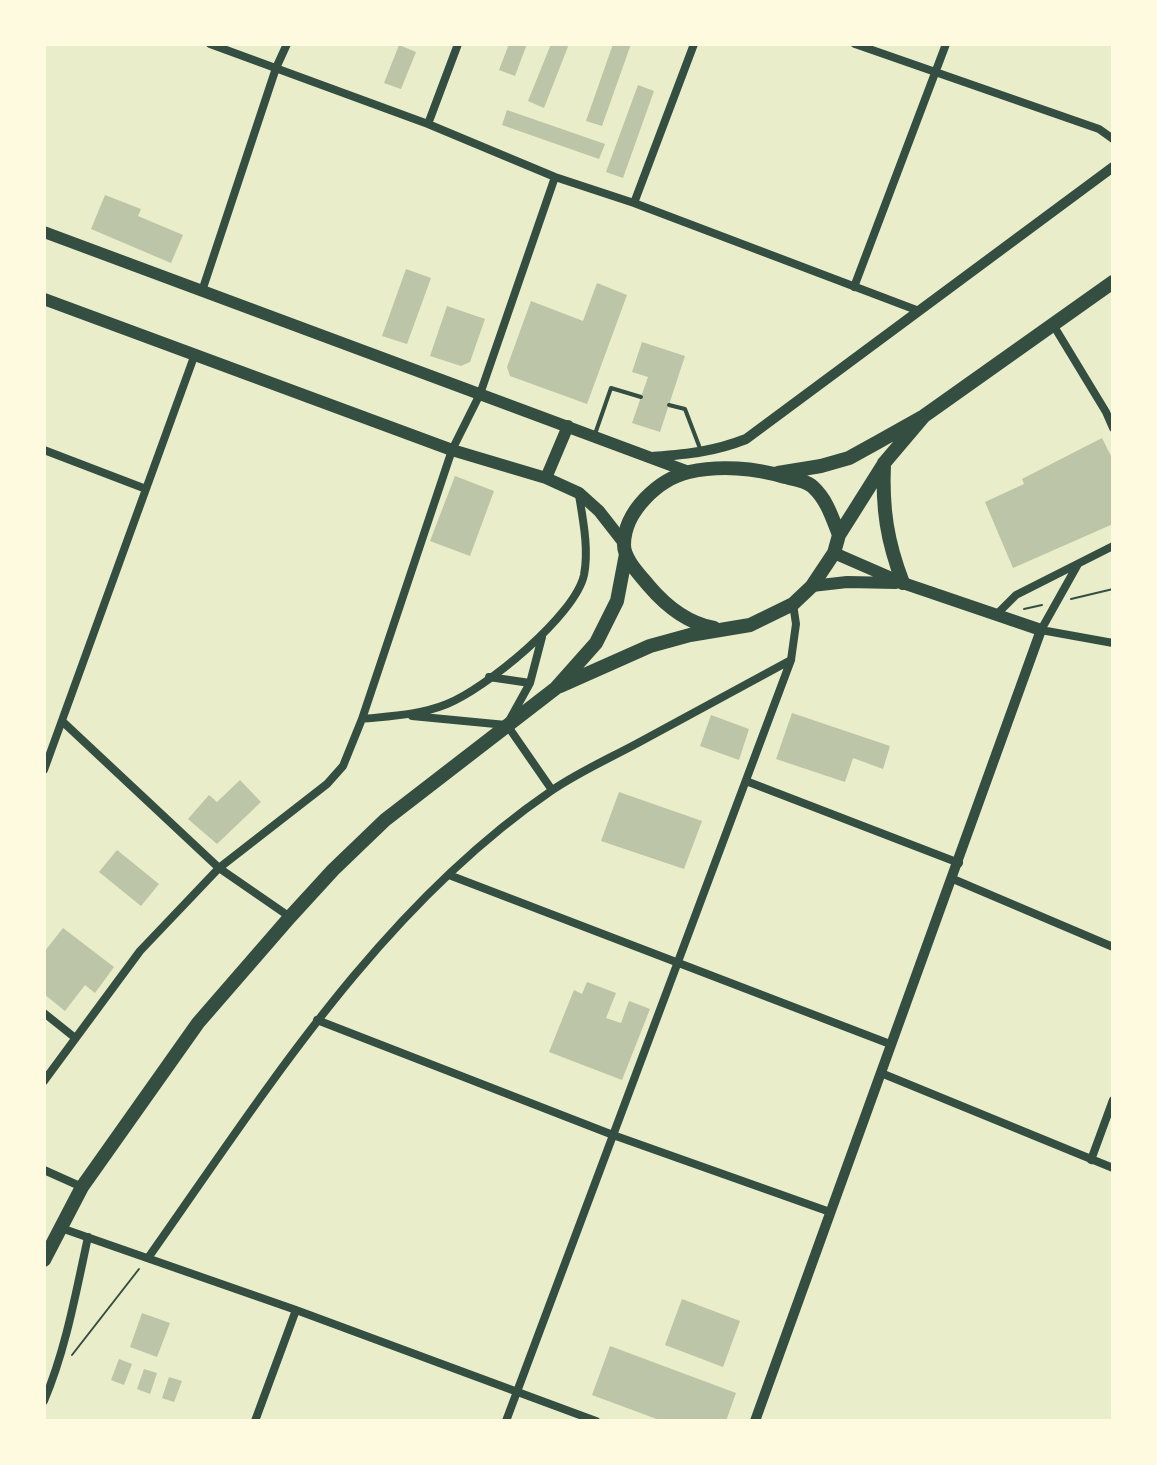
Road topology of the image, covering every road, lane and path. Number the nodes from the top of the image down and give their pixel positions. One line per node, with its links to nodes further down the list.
1 (210, 44): 7 (street)
2 (287, 44): 7 (street)
3 (458, 44): 9 (street)
4 (694, 44): 13 (street)
5 (855, 44): 8 (street)
6 (946, 44): 8 (street)
7 (276, 68): 9 (street); 17 (street)
8 (935, 73): 10 (street); 16 (street)
9 (428, 124): 12 (street)
10 (1113, 139)
11 (1113, 167): 19 (street)
12 (555, 177): 13 (street); 22 (street)
13 (634, 203): 16 (street)
14 (44, 232): 17 (main road)
15 (1113, 282): 20 (highway)
16 (854, 287): 19 (street)
17 (202, 291): 22 (main road)
18 (44, 299): 21 (main road)
19 (919, 311): 32 (street)
20 (1052, 323): 25 (street); 26 (highway)
21 (195, 354): 31 (main road); 38 (street)
22 (480, 394): 27 (main road); 31 (street)
23 (641, 397): 29 (lane)
24 (669, 405): 32 (lane)
25 (1110, 410): 28 (street)
26 (924, 416): 34 (highway); 36 (highway)
27 (568, 426): 29 (main road); 37 (main road)
28 (1113, 428)
29 (595, 436): 33 (main road)
30 (44, 450): 38 (street)
31 (452, 450): 37 (main road); 58 (street)
32 (702, 453): 33 (street)
33 (650, 457): 35 (main road)
34 (885, 462): 40 (highway); 45 (highway)
35 (689, 472): 36 (highway); 42 (highway)
36 (774, 474): 40 (highway)
37 (546, 478): 39 (main road)
38 (146, 489): 59 (street)
39 (579, 493): 42 (main road); 51 (street)
40 (839, 535): 43 (highway)
41 (1113, 546): 44 (street)
42 (625, 549): 49 (highway); 56 (highway)
43 (834, 553): 45 (main road); 46 (highway)
44 (1078, 564): 48 (street); 50 (street)
45 (903, 583): 46 (main road); 48 (main road)
46 (812, 586): 47 (highway)
47 (793, 604): 49 (highway); 53 (street)
48 (996, 615): 50 (main road)
49 (726, 630): 56 (highway)
50 (1041, 630): 52 (street); 64 (street)
51 (542, 636): 54 (street); 55 (street)
52 (1113, 643)
53 (791, 660): 62 (street); 63 (street)
54 (489, 677): 55 (street); 57 (street)
55 (530, 683): 60 (street)
56 (556, 688): 60 (highway)
57 (407, 715): 58 (street); 60 (street)
58 (362, 719): 65 (street)
59 (62, 721): 61 (street); 65 (street)
60 (507, 725): 63 (street); 68 (highway)
61 (44, 770)
62 (746, 781): 64 (street); 70 (street)
63 (552, 790): 66 (street)
64 (959, 863): 67 (street)
65 (219, 868): 68 (street); 73 (street)
66 (449, 875): 70 (street); 72 (street)
67 (953, 879): 69 (street); 74 (street)
68 (290, 917): 82 (highway)
69 (1113, 947)
70 (678, 962): 74 (street); 78 (street)
71 (44, 1013): 73 (street)
72 (317, 1020): 78 (street); 86 (street)
73 (74, 1037): 76 (street)
74 (890, 1044): 75 (street)
75 (881, 1073): 79 (street); 83 (street)
76 (44, 1081)
77 (1113, 1100): 79 (street)
78 (613, 1135): 83 (street); 90 (street)
79 (1091, 1160): 80 (street)
80 (1113, 1168)
81 (44, 1170): 82 (street)
82 (82, 1187): 84 (highway)
83 (830, 1212): 95 (street)
84 (61, 1228): 85 (street); 87 (highway)
85 (88, 1237): 86 (street); 91 (street)
86 (148, 1258): 88 (street); 89 (path)
87 (44, 1260)
88 (296, 1310): 90 (street); 92 (street)
89 (71, 1356)
90 (517, 1392): 93 (street); 94 (street)
91 (44, 1401)
92 (255, 1421)
93 (506, 1421)
94 (596, 1421)
95 (755, 1421)

